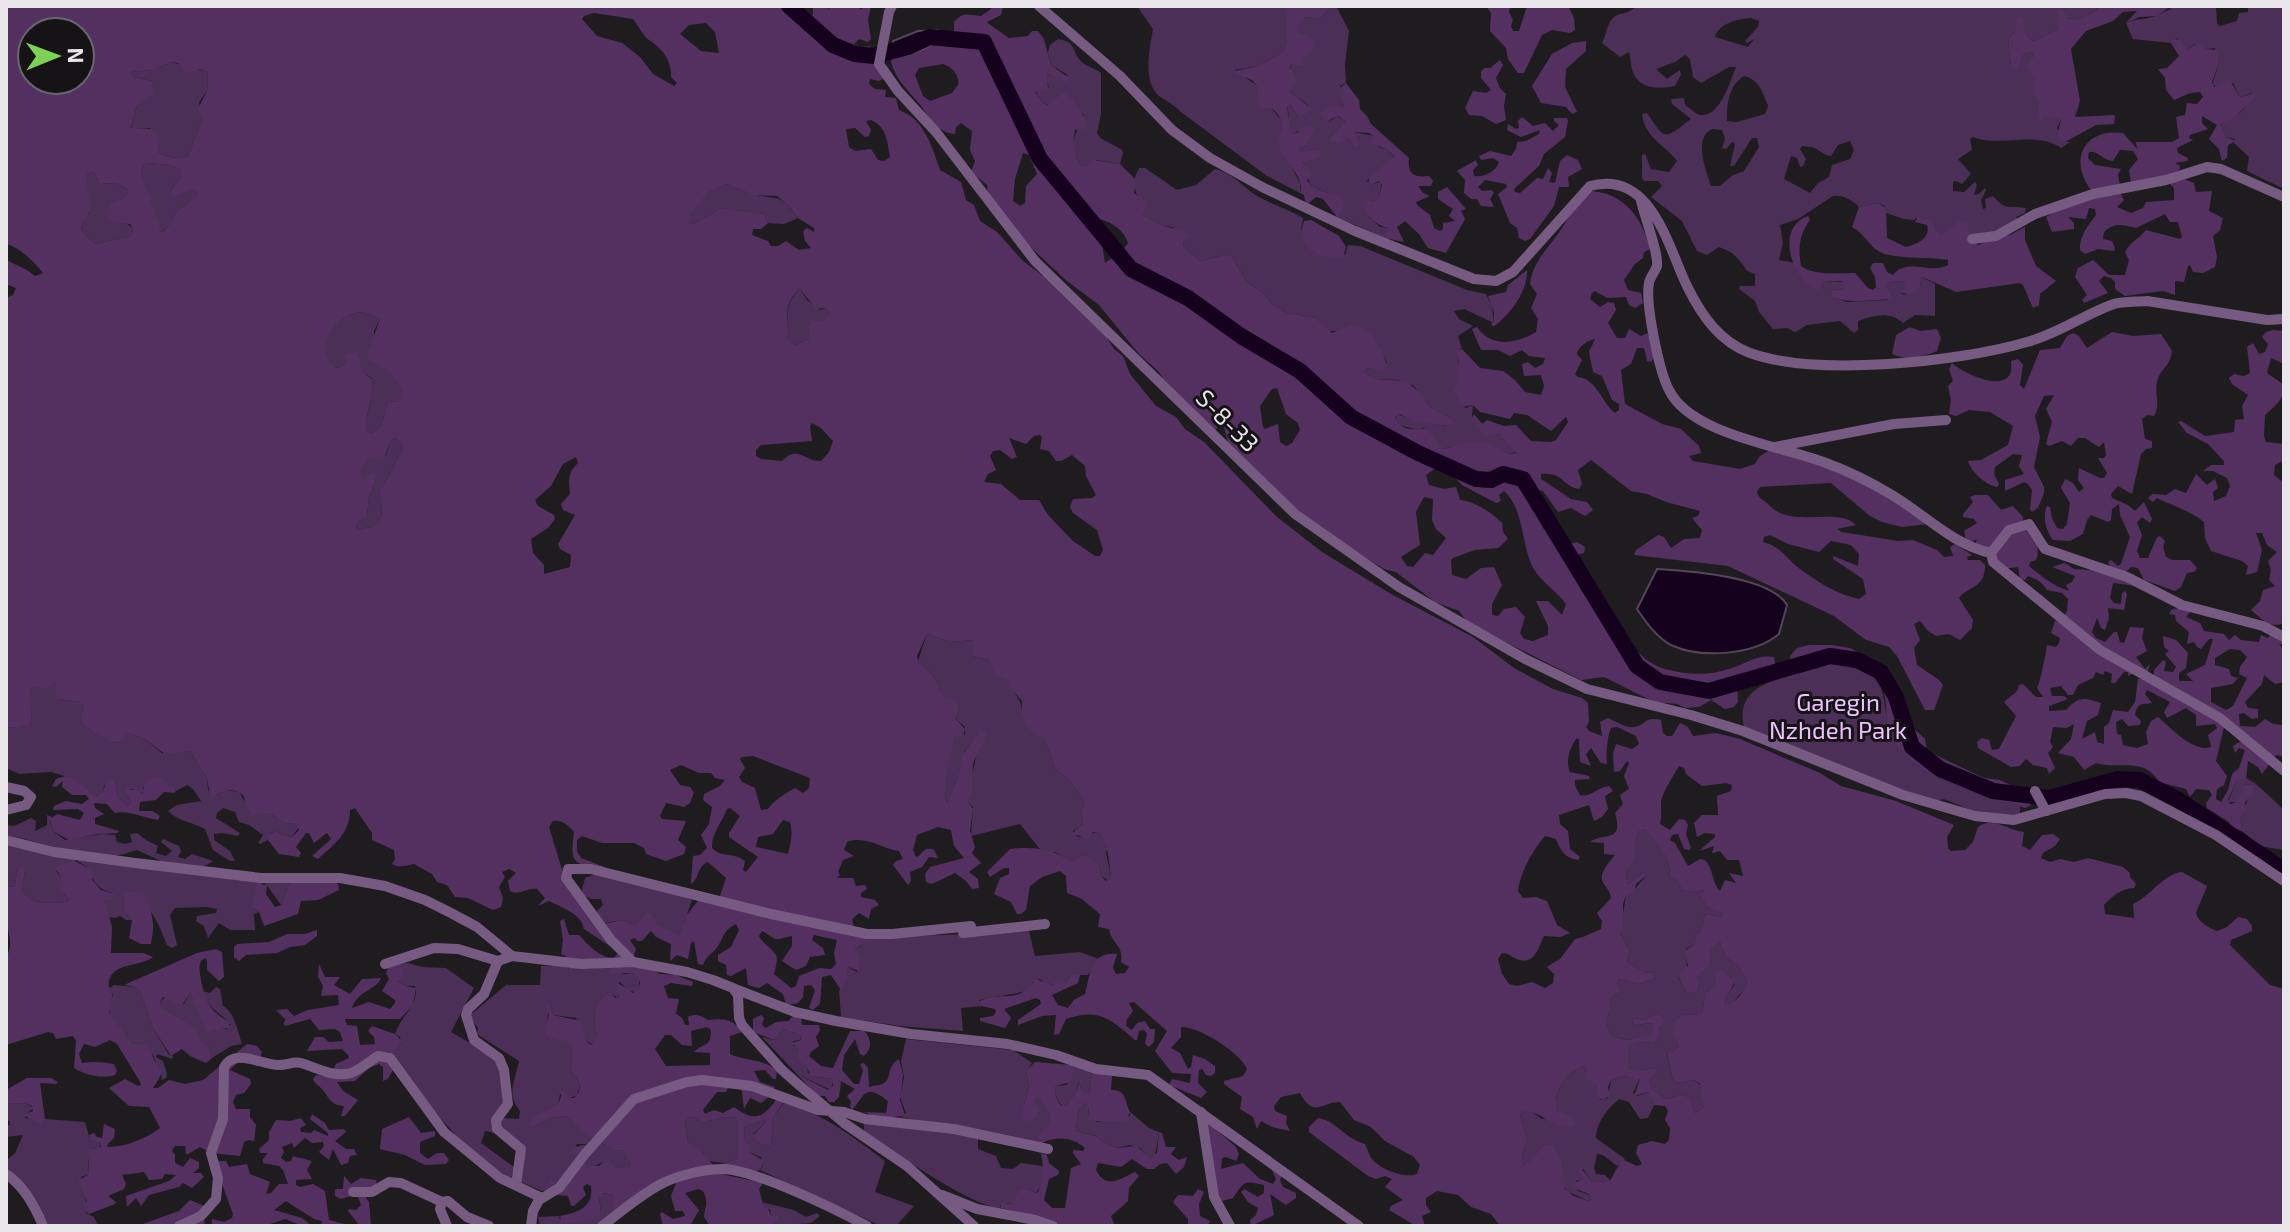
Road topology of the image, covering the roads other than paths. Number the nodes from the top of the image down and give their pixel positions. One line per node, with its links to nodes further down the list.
1 (1039, 6): 4 (street)
2 (891, 9): 15 (street, Տ-8-33 / Տ-8-33)
3 (2284, 197): 5 (street)
4 (1640, 200): 6 (street); 8 (street)
5 (1972, 239)
6 (2284, 319)
7 (1946, 420): 8 (street)
8 (1773, 447): 9 (street)
9 (1991, 553): 10 (street); 11 (street)
10 (2284, 637)
11 (2284, 771)
12 (6, 787): 14 (street)
13 (2035, 791): 15 (street)
14 (6, 810)
15 (2046, 811): 17 (street, Տ-8-33)
16 (6, 840): 21 (street)
17 (2284, 881)
18 (1045, 924): 20 (street)
19 (971, 926): 20 (street)
20 (933, 931): 23 (street)
21 (512, 956): 22 (street); 23 (street)
22 (498, 961): 24 (street); 30 (street)
23 (633, 962): 25 (street)
24 (385, 964)
25 (733, 988): 26 (street); 27 (street)
26 (831, 1111): 28 (street); 32 (street); 33 (street)
27 (1201, 1112): 44 (street); 45 (street)
28 (1048, 1149)
29 (6, 1174): 35 (street)
30 (516, 1185): 33 (street); 36 (street)
31 (353, 1192): 34 (street)
32 (937, 1193): 42 (street); 43 (street)
33 (542, 1198): 39 (street)
34 (442, 1202): 37 (street); 38 (street)
35 (43, 1226)
36 (179, 1226)
37 (447, 1226)
38 (489, 1226)
39 (531, 1226)
40 (602, 1226): 41 (street)
41 (867, 1226)
42 (974, 1226)
43 (1053, 1226)
44 (1230, 1226)
45 (1359, 1226)

